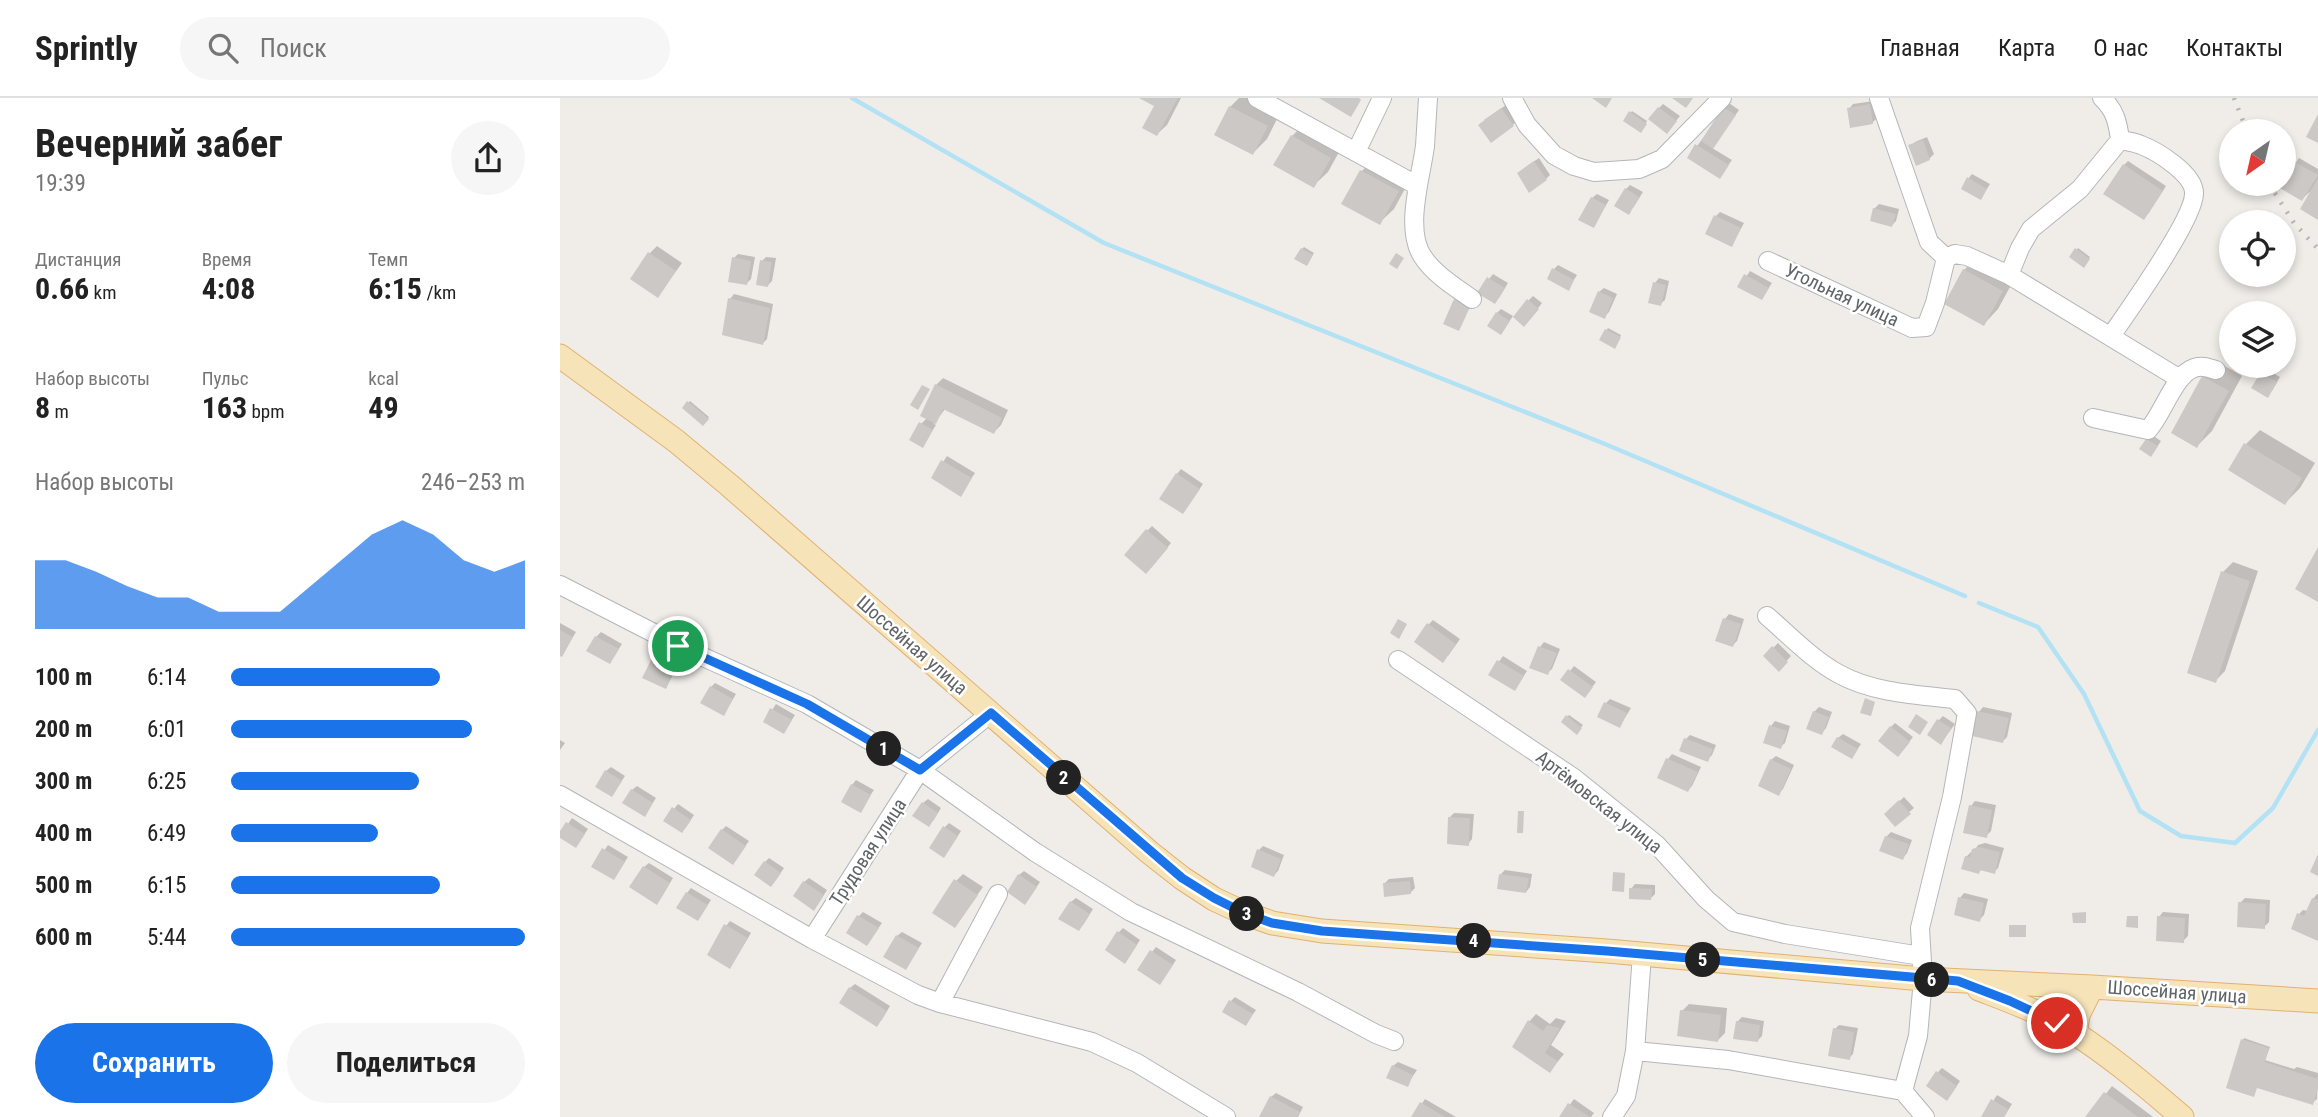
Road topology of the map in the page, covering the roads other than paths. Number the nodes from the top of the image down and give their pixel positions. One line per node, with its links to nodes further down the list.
1 (1257, 98): 9 (street)
2 (1381, 98): 9 (street)
3 (1427, 98): 10 (street)
4 (1512, 98): 5 (street)
5 (1722, 98)
6 (1879, 98): 11 (street)
7 (2102, 98): 8 (street)
8 (2120, 140): 13 (street); 15 (street)
9 (1356, 152): 10 (street)
10 (1418, 186): 14 (street)
11 (1946, 258): 12 (street, Угольная улица); 13 (street)
12 (1769, 261)
13 (2009, 275): 15 (street)
14 (1472, 299)
15 (2111, 336): 18 (street)
16 (560, 356): 23 (main road, Шоссейная улица)
17 (2216, 370): 18 (street)
18 (2180, 379): 19 (street)
19 (2093, 418)
20 (560, 585): 24 (street)
21 (1767, 616): 29 (street)
22 (1398, 660): 29 (street, Артёмовская улица)
23 (991, 713): 24 (street, Трудовая улица); 28 (main road, Шоссейная улица)
24 (920, 770): 27 (street, Трудовая улица); 36 (street)
25 (560, 795): 27 (street)
26 (998, 894): 34 (street)
27 (812, 939): 34 (street)
28 (1642, 954): 30 (main road, Шоссейная улица); 37 (street)
29 (1921, 956): 30 (street)
30 (1923, 979): 31 (main road, Шоссейная улица); 38 (street)
31 (1958, 981): 32 (main road, Шоссейная улица); 35 (main road)
32 (2092, 987): 33 (main road, Шоссейная улица); 35 (main road)
33 (2318, 1001)
34 (940, 1003): 39 (street)
35 (2075, 1035): 42 (main road)
36 (1394, 1041)
37 (1635, 1051): 38 (street); 40 (street)
38 (1903, 1091): 41 (street)
39 (1226, 1117)
40 (1612, 1117)
41 (1925, 1117)
42 (2182, 1117)

